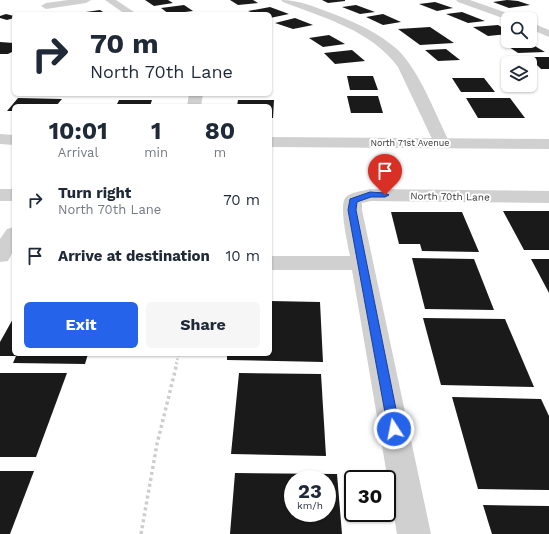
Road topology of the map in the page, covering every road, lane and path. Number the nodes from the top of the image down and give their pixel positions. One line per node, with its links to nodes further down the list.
1 (86, 0): 5 (street)
2 (110, 0): 6 (street)
3 (286, 0): 13 (street)
4 (461, 0): 7 (street)
5 (46, 6)
6 (129, 12)
7 (501, 14)
8 (537, 28): 9 (street)
9 (549, 34)
10 (0, 140): 11 (street)
11 (12, 140)
12 (272, 142): 13 (street, North 71st Avenue)
13 (442, 143): 14 (street, North 71st Avenue)
14 (549, 144)
15 (0, 195): 16 (street)
16 (12, 195)
17 (549, 197): 21 (street, North 70th Lane)
18 (12, 236): 19 (street)
19 (0, 256)
20 (272, 263): 21 (street)
21 (362, 263): 26 (street)
22 (0, 264): 23 (street)
23 (12, 264)
24 (178, 356): 25 (path)
25 (142, 534)
26 (414, 534)

